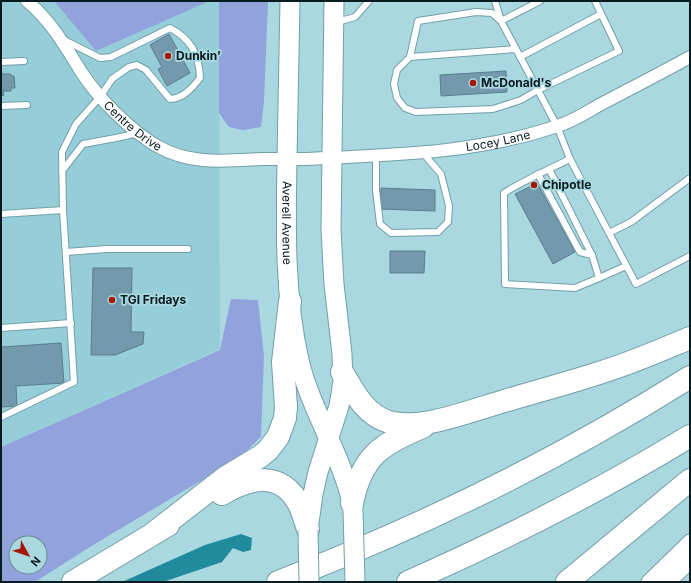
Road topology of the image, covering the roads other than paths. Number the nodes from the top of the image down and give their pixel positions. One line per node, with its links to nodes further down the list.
1 (27, 1): 11 (street, Centre Drive)
2 (290, 1): 27 (main road, Averell Avenue)
3 (334, 1): 10 (main road)
4 (369, 1): 10 (lane)
5 (495, 1): 9 (lane)
6 (540, 1): 9 (lane)
7 (595, 1): 8 (lane)
8 (601, 14): 14 (lane); 18 (lane)
9 (501, 21): 12 (lane); 13 (lane)
10 (334, 22): 26 (main road)
11 (61, 38): 19 (street, Centre Drive); 19 (lane)
12 (516, 49): 13 (lane); 14 (lane)
13 (410, 56): 18 (lane)
14 (520, 57): 18 (lane)
15 (690, 57): 22 (street, Locey Lane)
16 (24, 61): 17 (lane)
17 (1, 62)
18 (538, 90): 22 (lane)
19 (100, 97): 23 (street, Centre Drive); 30 (lane)
20 (27, 104): 21 (lane)
21 (1, 106)
22 (557, 126): 24 (street, Locey Lane); 28 (lane)
23 (138, 133): 27 (street, Centre Drive); 30 (lane)
24 (423, 152): 25 (street, Locey Lane); 25 (lane)
25 (376, 155): 26 (street, Locey Lane)
26 (332, 157): 27 (street, Locey Lane); 46 (main road)
27 (287, 159): 42 (main road, Averell Avenue)
28 (570, 159): 29 (lane); 35 (lane)
29 (549, 169): 31 (lane); 38 (lane)
30 (62, 171): 33 (lane)
31 (538, 174): 38 (lane); 41 (lane)
32 (690, 178): 35 (lane)
33 (63, 210): 34 (lane); 37 (lane)
34 (1, 214)
35 (609, 233): 40 (lane)
36 (188, 249): 37 (lane)
37 (66, 252): 43 (lane)
38 (592, 255): 41 (lane)
39 (690, 256): 40 (lane)
40 (626, 266): 41 (lane)
41 (599, 278)
42 (290, 301): 51 (main road, Averell Avenue); 55 (highway)
43 (71, 323): 44 (lane); 48 (lane)
44 (1, 328)
45 (690, 338): 49 (highway)
46 (342, 372): 49 (highway); 51 (main road)
47 (690, 377): 59 (highway)
48 (1, 417)
49 (445, 418): 53 (highway)
50 (690, 436): 62 (highway)
51 (329, 438): 53 (main road, Averell Avenue); 54 (main road)
52 (690, 480): 63 (highway)
53 (353, 507): 61 (main road, Averell Avenue, bridge)
54 (308, 530): 55 (highway); 60 (main road, bridge)
55 (155, 532): 58 (highway)
56 (690, 542): 64 (street)
57 (690, 561): 65 (street)
58 (73, 582)
59 (278, 582)
60 (309, 582)
61 (355, 582)
62 (408, 582)
63 (566, 582)
64 (649, 582)
65 (668, 582)

